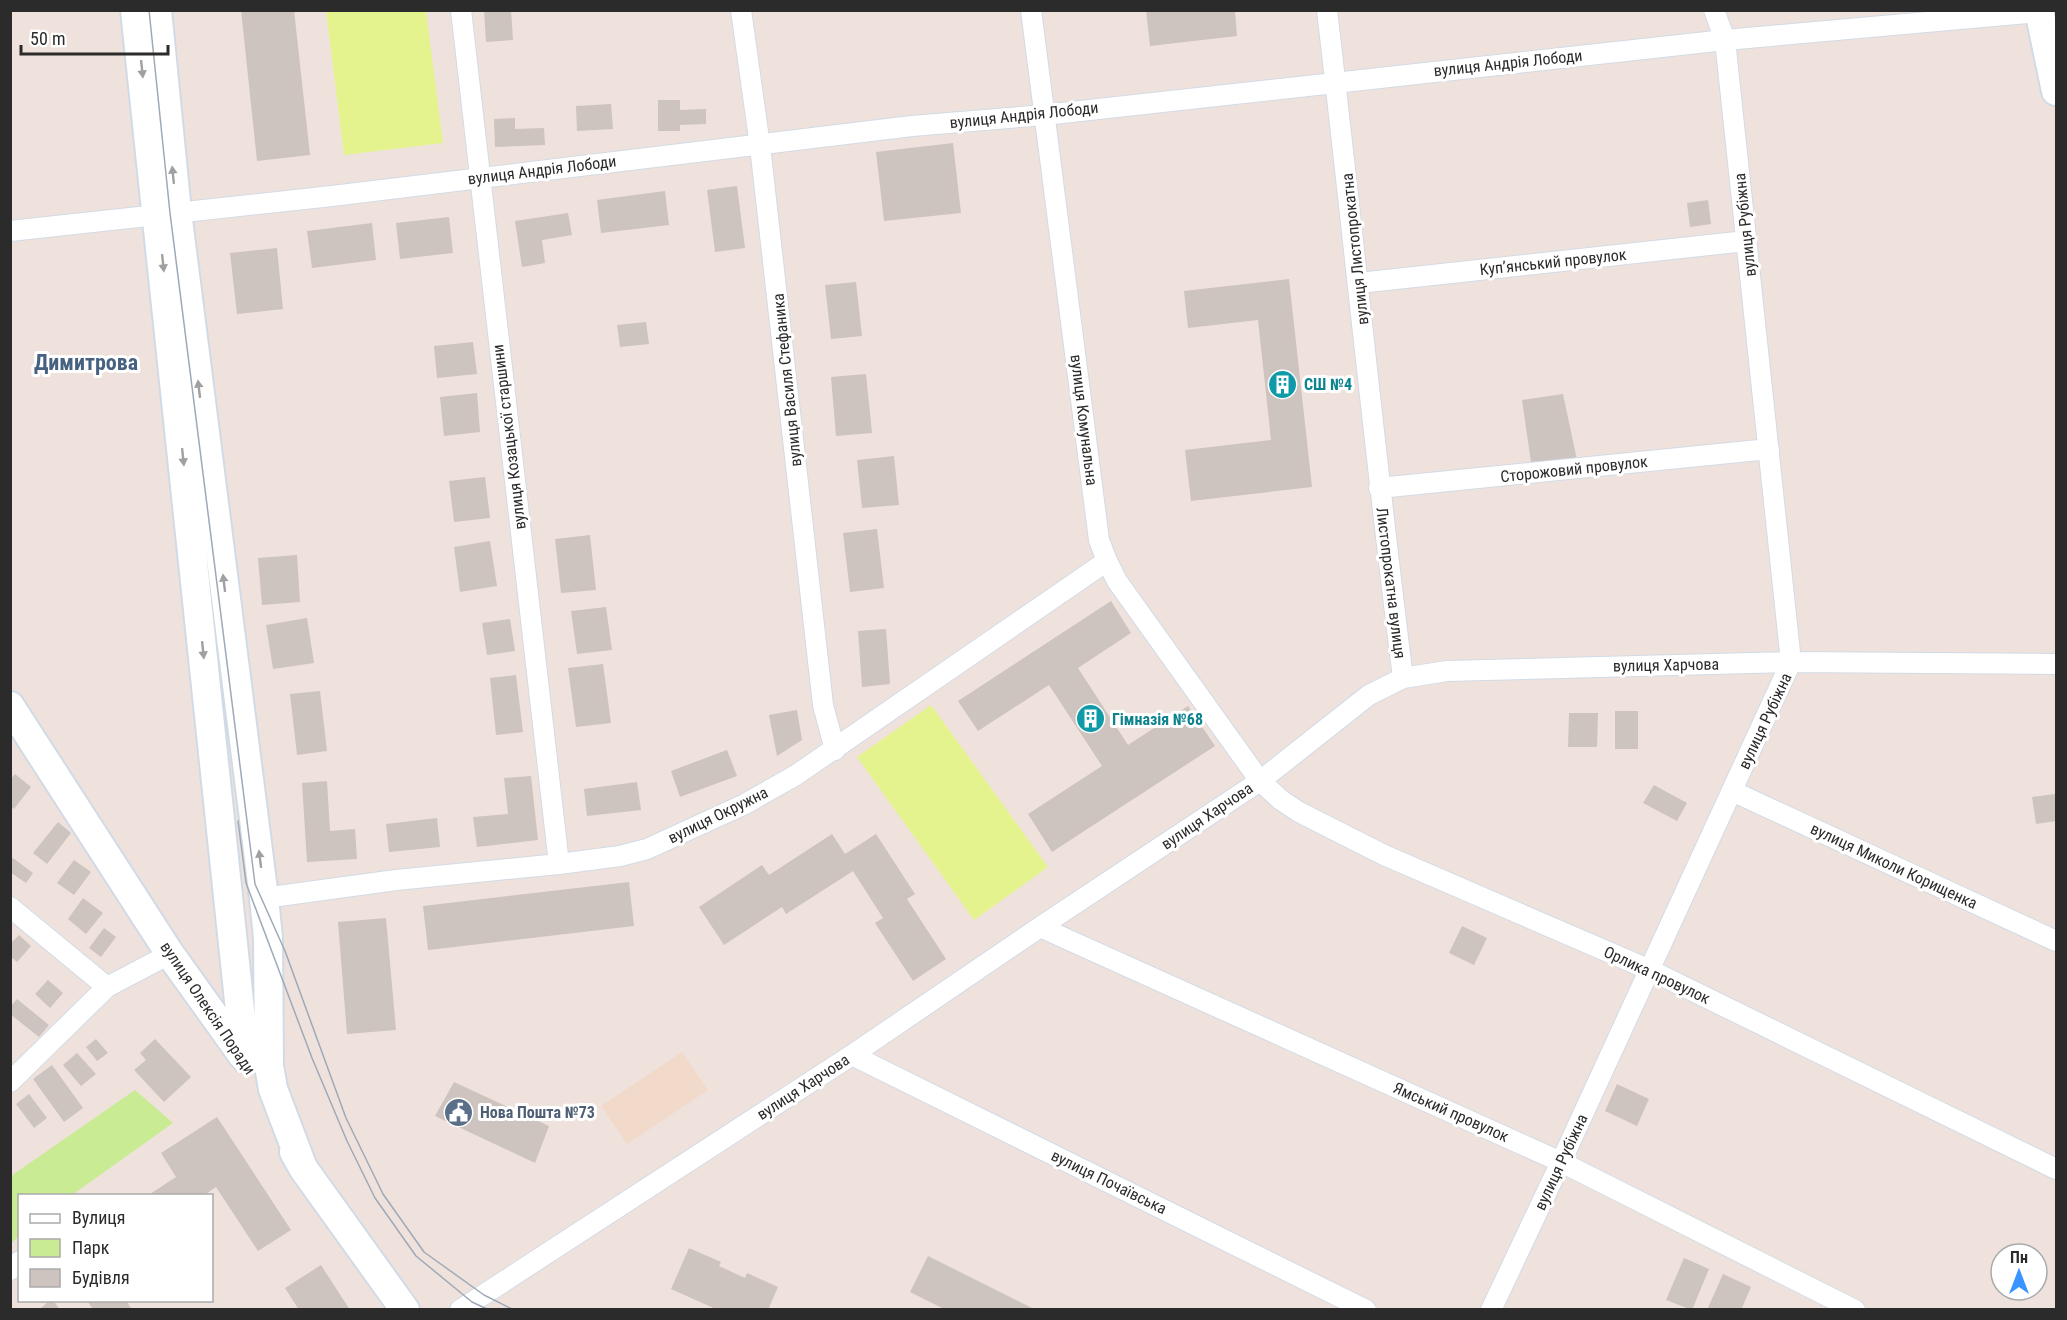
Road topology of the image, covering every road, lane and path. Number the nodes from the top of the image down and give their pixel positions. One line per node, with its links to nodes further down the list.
1 (135, 10): 15 (main road, one-way to 15)
2 (157, 10): 15 (main road, one-way to 2)
3 (460, 10): 14 (street, вулиця Козацької старшини)
4 (741, 10): 13 (street, вулиця Василя Стефаника)
5 (1031, 10): 12 (street, вулиця Комунальна)
6 (1327, 10): 10 (street, вулиця Листопрокатна)
7 (1714, 10): 9 (street, вулиця Рубіжна)
8 (2039, 11): 9 (street, вулиця Андрія Лободи); 11 (main road)
9 (1725, 40): 10 (street, вулиця Андрія Лободи); 17 (street, вулиця Рубіжна)
10 (1336, 81): 12 (street, вулиця Андрія Лободи); 18 (street, вулиця Листопрокатна)
11 (2056, 91)
12 (1044, 114): 13 (street, вулиця Андрія Лободи); 21 (street, вулиця Комунальна)
13 (760, 146): 14 (street, вулиця Андрія Лободи); 26 (street, вулиця Василя Стефаника)
14 (479, 177): 15 (street, вулиця Андрія Лободи); 29 (street, вулиця Козацької старшини)
15 (167, 213): 16 (street, вулиця Андрія Лободи); 30 (main road, one-way to 15); 38 (main road, one-way to 38)
16 (10, 231)
17 (1746, 241): 18 (street, Куп’янський провулок); 19 (street, вулиця Рубіжна)
18 (1359, 283): 20 (street, вулиця Листопрокатна)
19 (1769, 449): 20 (street, Сторожовий провулок); 22 (street, вулиця Рубіжна)
20 (1379, 488): 24 (street, Листопрокатна вулиця)
21 (1107, 561): 26 (street, вулиця Окружна); 27 (street, вулиця Комунальна)
22 (1791, 662): 23 (street, вулиця Харчова); 24 (street, вулиця Харчова); 28 (street, вулиця Рубіжна)
23 (2056, 664)
24 (1403, 678): 27 (street, вулиця Харчова)
25 (12, 713): 34 (main road, вулиця Олексія Поради)
26 (835, 750): 29 (street, вулиця Окружна)
27 (1260, 781): 32 (street, вулиця Харчова); 35 (street, Орлика провулок)
28 (1732, 791): 33 (street, вулиця Миколи Корищенка); 35 (street, вулиця Рубіжна)
29 (559, 864): 30 (street, вулиця Окружна)
30 (264, 898): 41 (main road)
31 (10, 907): 36 (street)
32 (1040, 927): 37 (street, вулиця Харчова); 40 (street, Ямський провулок)
33 (2056, 941)
34 (170, 954): 36 (street); 38 (main road, вулиця Олексія Поради)
35 (1650, 970): 40 (street, вулиця Рубіжна); 42 (street, Орлика провулок)
36 (107, 987): 39 (street)
37 (852, 1055): 44 (street, вулиця Харчова); 45 (street, вулиця Почаївська)
38 (245, 1058): 41 (main road, вулиця Олексія Поради)
39 (10, 1082)
40 (1561, 1162): 46 (street, вулиця Рубіжна); 47 (street, Ямський провулок)
41 (303, 1168): 43 (main road, вулиця Олексія Поради)
42 (2056, 1169)
43 (405, 1310)
44 (460, 1310)
45 (1366, 1310)
46 (1491, 1310)
47 (1855, 1310)

